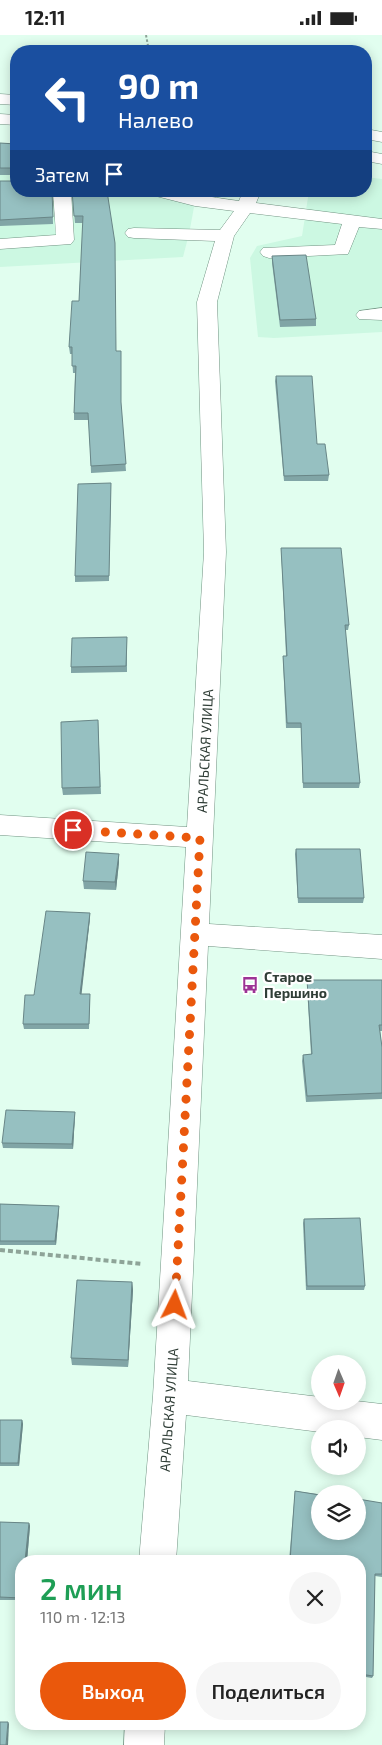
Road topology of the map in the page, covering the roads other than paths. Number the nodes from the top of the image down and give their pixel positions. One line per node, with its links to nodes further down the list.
1 (62, 197): 8 (street)
2 (180, 197): 3 (street)
3 (248, 200): 4 (street); 7 (street, АРАЛЬСКАЯ УЛИЦА)
4 (352, 221): 5 (street); 9 (street)
5 (382, 224)
6 (134, 233): 7 (street)
7 (225, 236): 11 (street, АРАЛЬСКАЯ УЛИЦА)
8 (0, 244)
9 (269, 252)
10 (0, 825): 11 (street)
11 (200, 838): 12 (street, АРАЛЬСКАЯ УЛИЦА)
12 (194, 934): 13 (street); 14 (street, АРАЛЬСКАЯ УЛИЦА)
13 (382, 947)
14 (170, 1396): 15 (street); 16 (street, АРАЛЬСКАЯ УЛИЦА)
15 (382, 1422)
16 (158, 1555)
17 (145, 1730): 18 (street)
18 (144, 1745)

